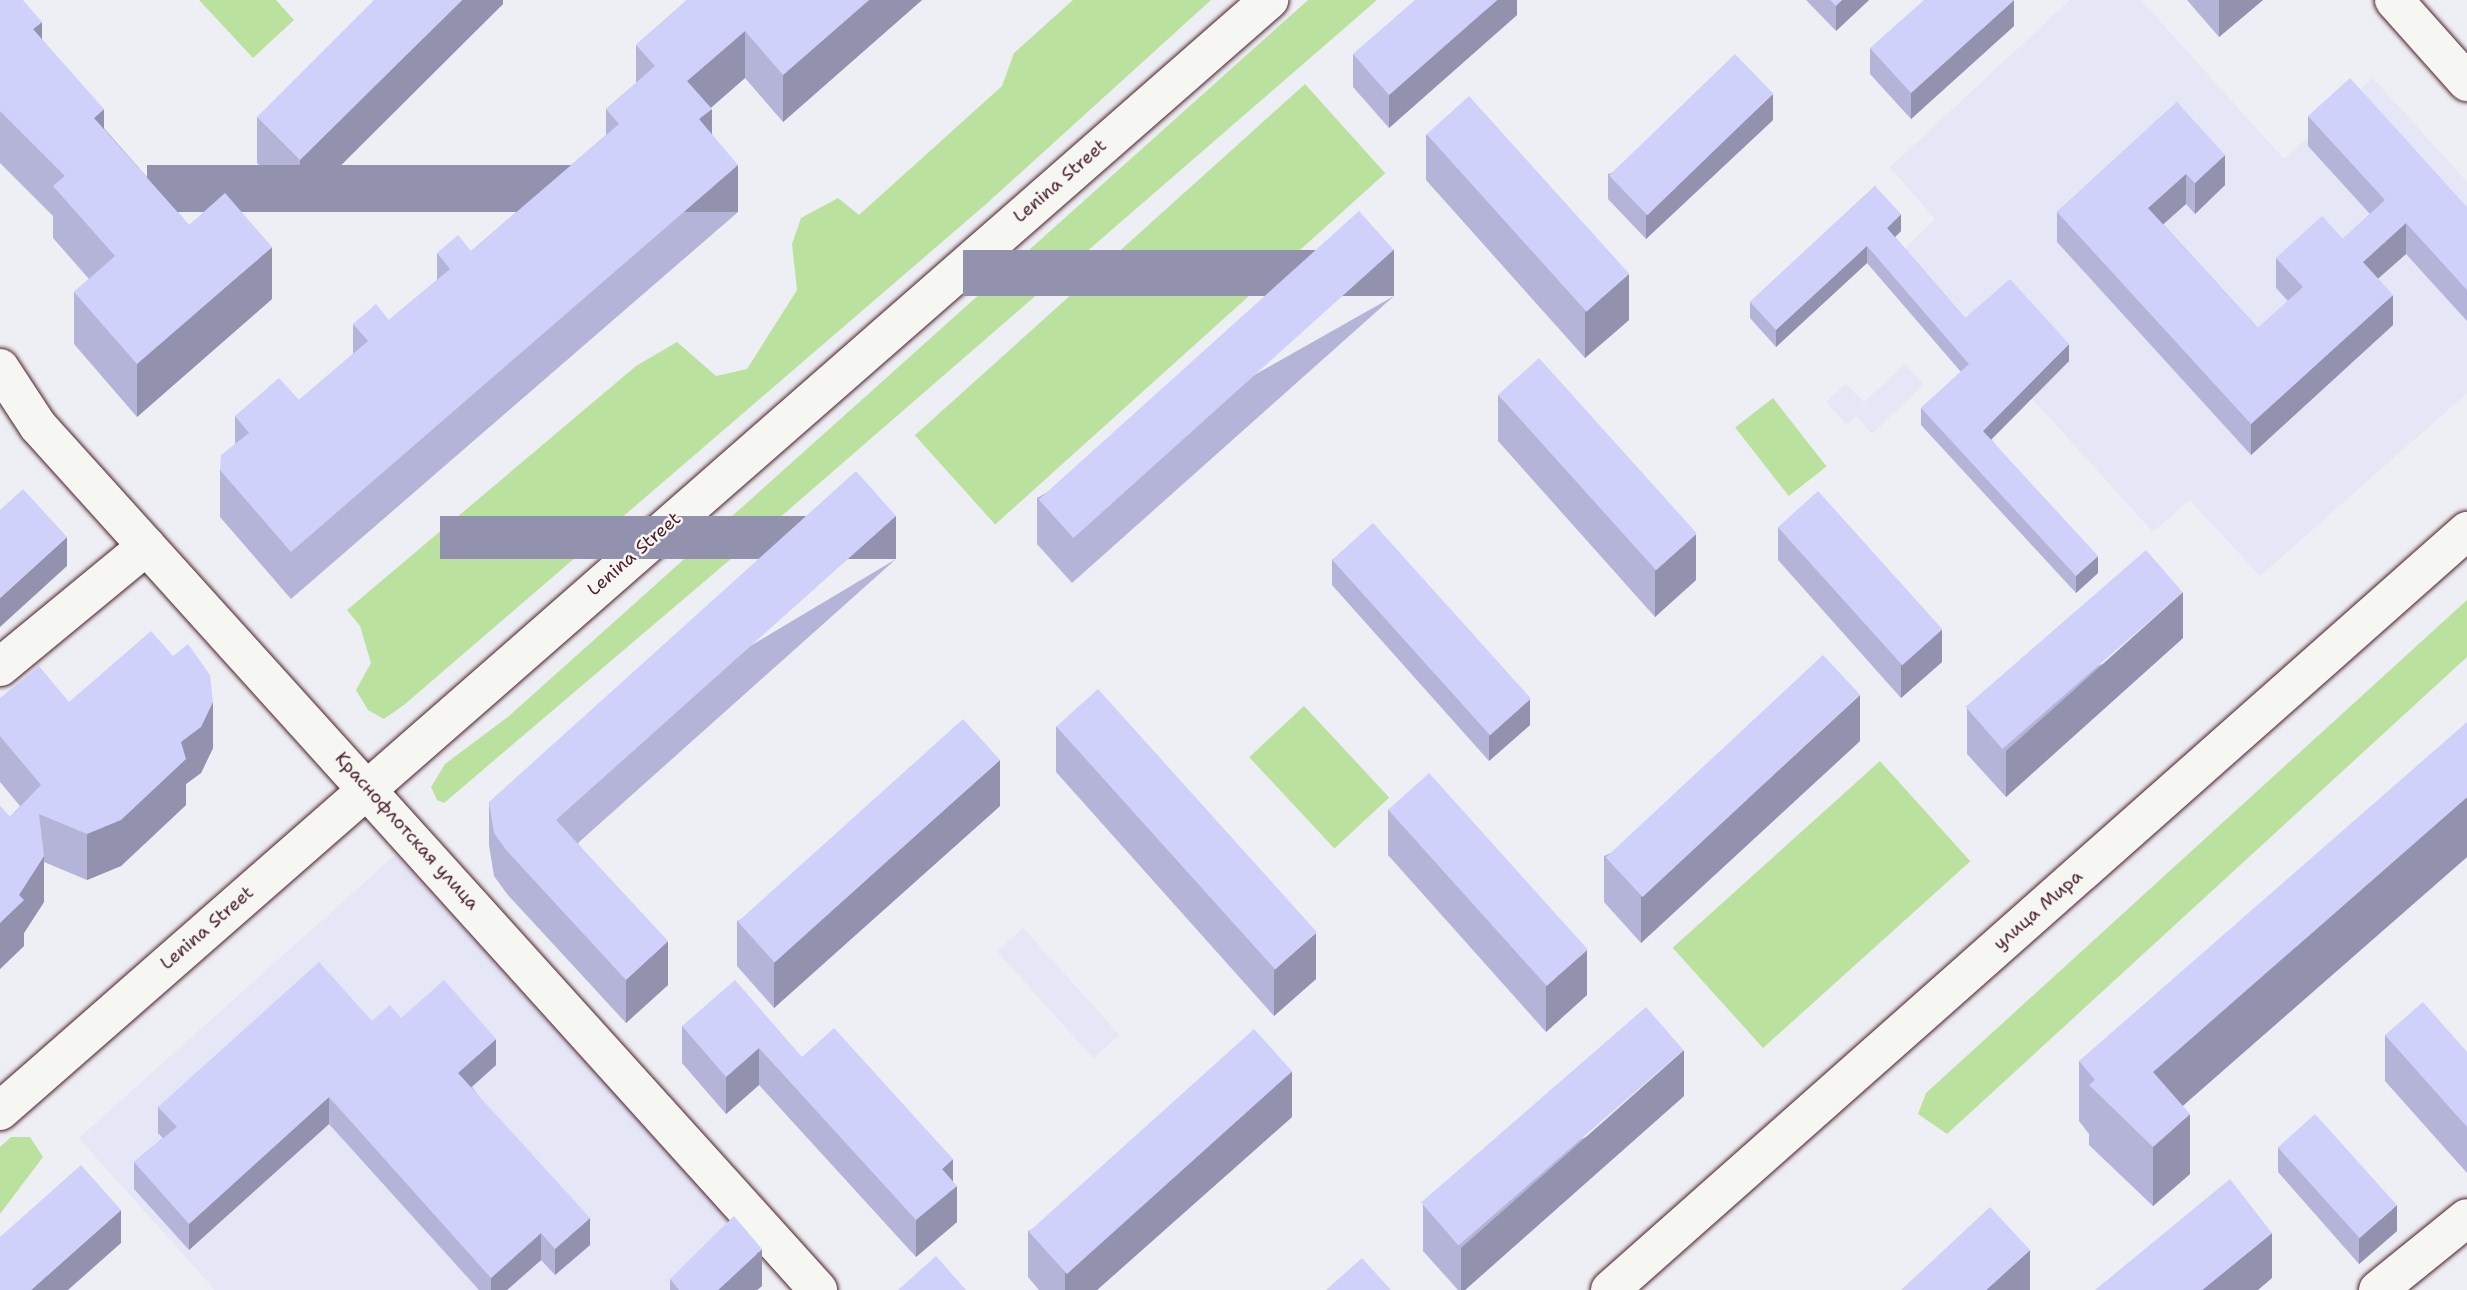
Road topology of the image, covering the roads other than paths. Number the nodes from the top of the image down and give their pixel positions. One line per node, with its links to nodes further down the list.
1 (1269, 0): 8 (main road, Lenina Street)
2 (2394, 0): 3 (main road)
3 (2467, 82)
4 (0, 368): 6 (main road, Краснофлотская улица)
5 (2467, 531): 12 (main road, улица Мира)
6 (148, 546): 7 (main road); 8 (main road, Краснофлотская улица)
7 (0, 667)
8 (367, 786): 9 (main road, Lenina Street); 11 (main road, Краснофлотская улица)
9 (0, 1111)
10 (2467, 1218): 13 (main road)
11 (818, 1290)
12 (1609, 1290)
13 (2378, 1290)

